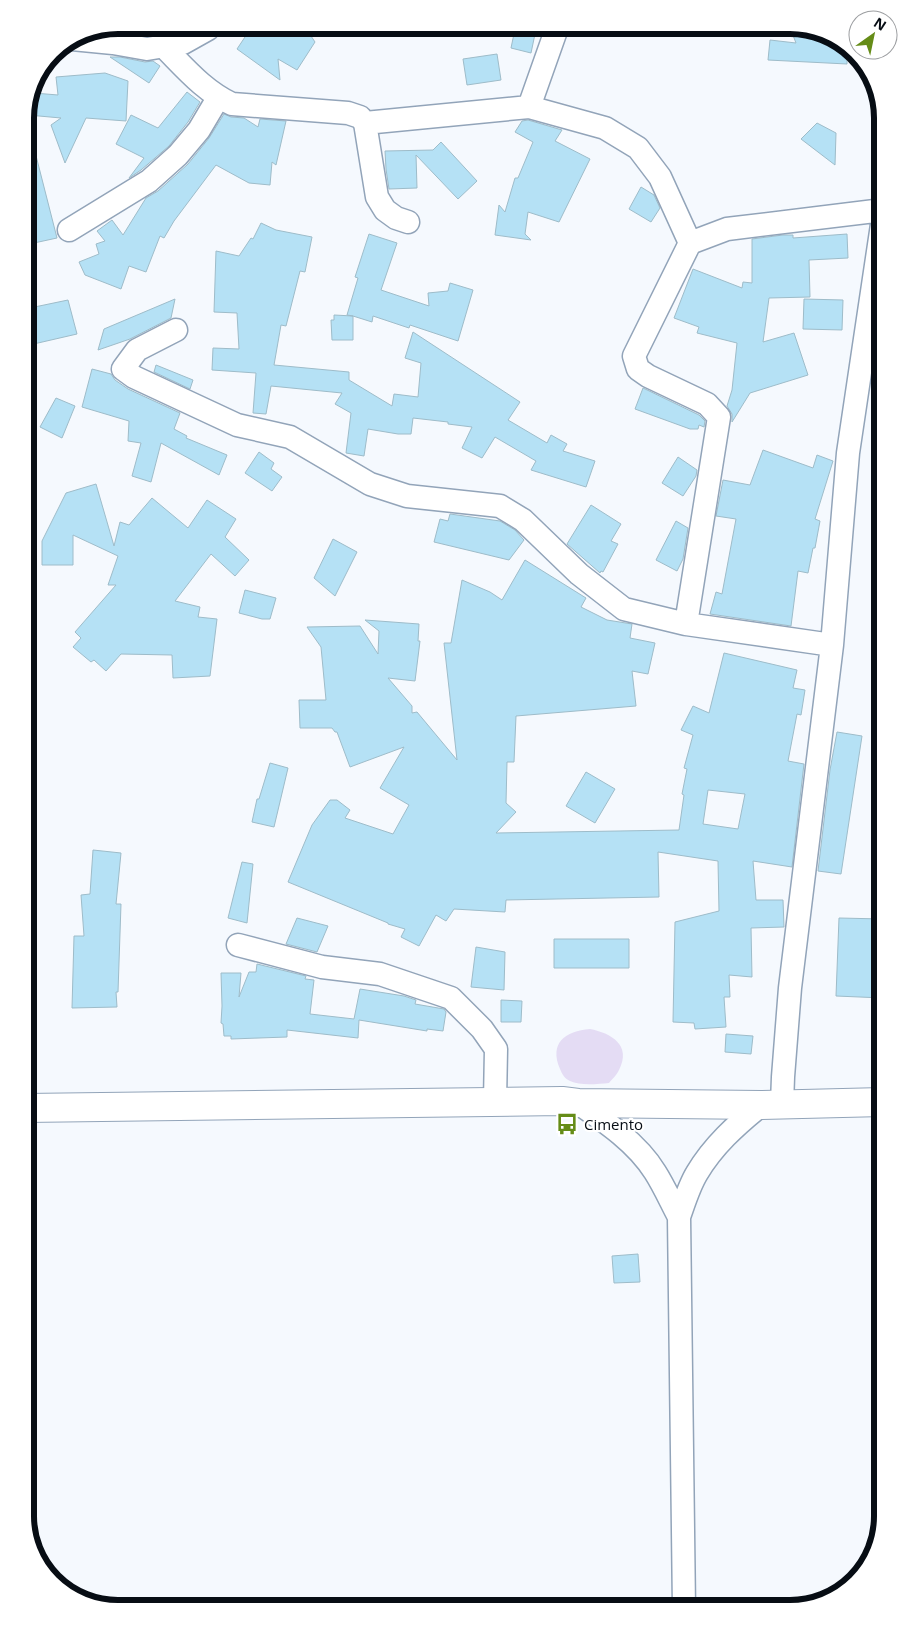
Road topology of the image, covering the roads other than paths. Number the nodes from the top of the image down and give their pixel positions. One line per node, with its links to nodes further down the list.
1 (199, 34): 4 (street)
2 (555, 34): 6 (street)
3 (86, 40): 4 (street)
4 (164, 47): 5 (street)
5 (218, 98): 7 (street); 10 (street)
6 (529, 107): 7 (street); 11 (street)
7 (366, 123): 9 (street)
8 (874, 211): 11 (street)
9 (408, 222)
10 (69, 230)
11 (690, 243): 14 (street)
12 (874, 278): 15 (street)
13 (176, 330): 14 (street)
14 (686, 624): 15 (street)
15 (832, 645): 20 (street)
16 (238, 945): 17 (street)
17 (495, 1101): 19 (main road); 21 (main road)
18 (874, 1102): 20 (main road)
19 (578, 1103): 20 (main road); 22 (street)
20 (772, 1104): 22 (street)
21 (34, 1108)
22 (679, 1217): 23 (street)
23 (684, 1600)

